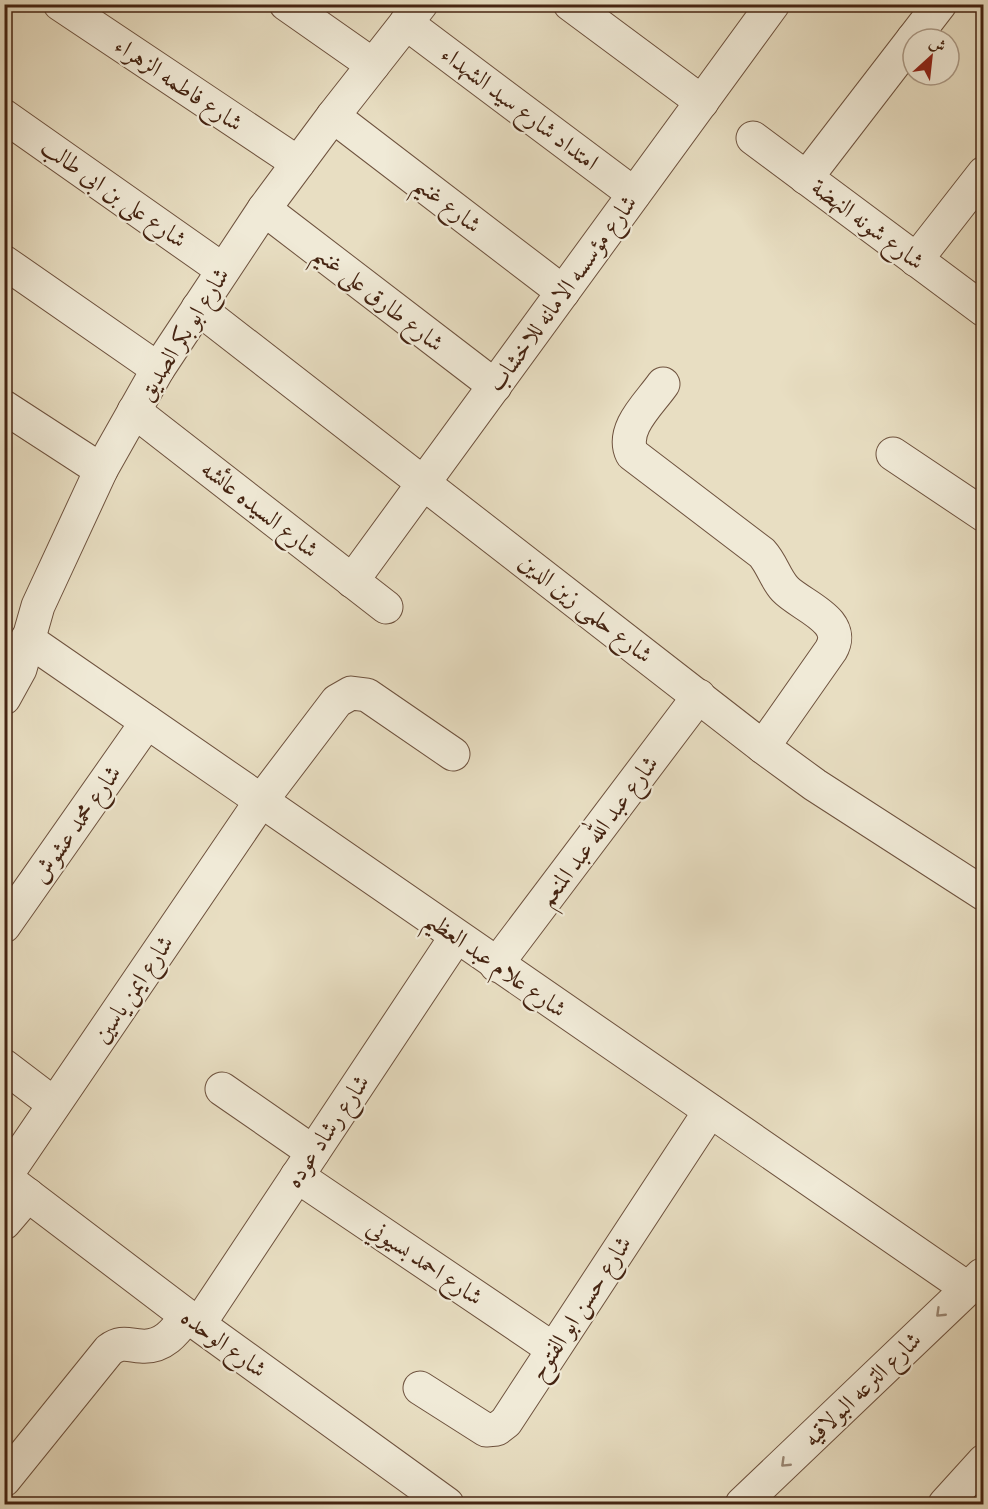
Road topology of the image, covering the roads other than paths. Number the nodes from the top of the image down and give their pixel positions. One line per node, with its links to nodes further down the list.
1 (60, 4): 14 (street, شارع فاطمه الزهراء)
2 (286, 4): 9 (street)
3 (570, 4): 10 (street)
4 (940, 4): 7 (street)
5 (762, 8): 10 (street, شارع مؤسسه الامانه للاخشاب)
6 (414, 14): 9 (street, شارع ابو بكر الصديق); 17 (street, امتداد شارع سيد الشهداء)
7 (922, 27)
8 (901, 55): 16 (street)
9 (373, 65): 12 (street, شارع ابو بكر الصديق)
10 (702, 102): 17 (street, شارع مؤسسه الامانه للاخشاب)
11 (4, 116): 21 (street, شارع على بن ابى طالب)
12 (333, 116): 14 (street, شارع ابو بكر الصديق); 22 (street, شارع غنيم)
13 (753, 138): 16 (street, شارع شونه النهضة)
14 (298, 163): 18 (street, شارع ابو بكر الصديق)
15 (984, 173): 19 (street)
16 (806, 178): 19 (street, شارع شونه النهضة)
17 (634, 194): 22 (street, شارع مؤسسه الامانه للاخشاب)
18 (264, 209): 21 (street, شارع ابو بكر الصديق); 27 (street, شارع طارق على غنيم)
19 (916, 260): 24 (street, شارع شونه النهضة)
20 (4, 262): 25 (street)
21 (223, 270): 23 (street, شارع ابو بكر الصديق)
22 (563, 292): 27 (street, شارع مؤسسه الامانه للاخشاب)
23 (198, 308): 25 (street, شارع ابو بكر الصديق); 32 (street, شارع حلمى زين الدين)
24 (984, 310)
25 (158, 369): 29 (street, شارع ابو بكر الصديق)
26 (663, 384): 40 (street)
27 (495, 386): 32 (street, شارع مؤسسه الامانه للاخشاب)
28 (5, 407): 31 (street)
29 (134, 411): 31 (street, شارع ابو بكر الصديق); 34 (street, شارع السيده عائشه)
30 (893, 454): 33 (street)
31 (101, 470): 36 (street, شارع ابو بكر الصديق)
32 (424, 483): 34 (street, شارع مؤسسه الامانه للاخشاب); 37 (street, شارع حلمى زين الدين)
33 (984, 515)
34 (352, 581): 35 (street, شارع السيده عائشه)
35 (386, 607)
36 (27, 639): 38 (street, شارع ابو بكر الصديق); 39 (street, شارع علام عبد العظيم)
37 (699, 696): 40 (street, شارع حلمى زين الدين); 46 (street, شارع عبد الله عبد المنعم)
38 (4, 698)
39 (147, 722): 42 (street, شارع علام عبد العظيم); 44 (street, شارع محمد عشوش)
40 (763, 747): 43 (street, شارع حلمى زين الدين)
41 (453, 754): 42 (street, شارع ايمن ياسين)
42 (261, 801): 45 (street, شارع علام عبد العظيم); 49 (street, شارع ايمن ياسين)
43 (984, 894)
44 (4, 926)
45 (456, 937): 46 (street, شارع علام عبد العظيم); 51 (street, شارع رشاد عوده)
46 (496, 965): 50 (street, شارع علام عبد العظيم)
47 (4, 1066): 49 (street)
48 (222, 1089): 51 (street, شارع احمد بسيوني)
49 (54, 1104): 52 (street, شارع ايمن ياسين)
50 (710, 1111): 54 (street, شارع علام عبد العظيم); 56 (street, شارع حسن ابو الفتوح)
51 (305, 1164): 55 (street, شارع رشاد عوده); 56 (street, شارع احمد بسيوني)
52 (12, 1183): 53 (street, شارع ايمن ياسين); 55 (street, شارع الوحده)
53 (4, 1223)
54 (975, 1281): 61 (street, شارع الترعه البولاقيه, one-way to 61)
55 (193, 1320): 59 (street, شارع رشاد عوده); 60 (street, شارع الوحده)
56 (553, 1349): 57 (street, شارع حسن ابو الفتوح)
57 (420, 1388)
58 (984, 1461): 62 (street)
59 (4, 1480)
60 (447, 1504)
61 (742, 1504)
62 (946, 1504)

